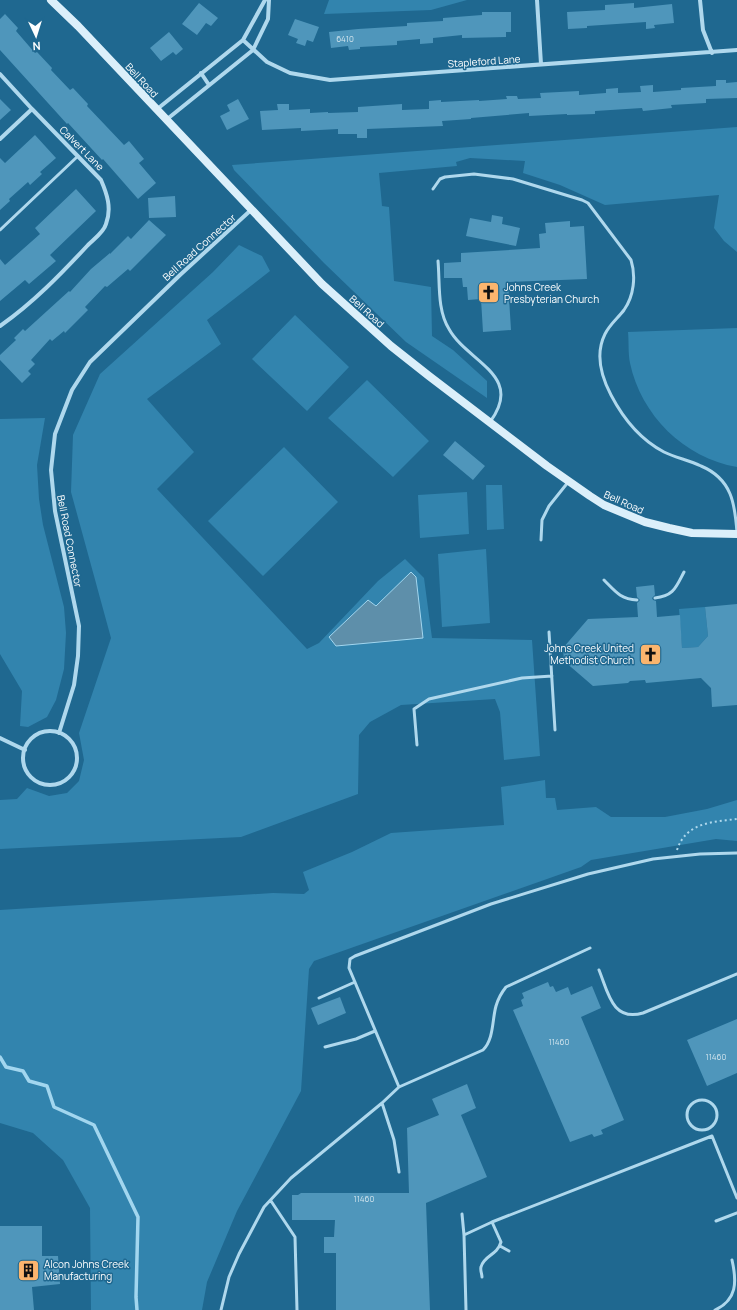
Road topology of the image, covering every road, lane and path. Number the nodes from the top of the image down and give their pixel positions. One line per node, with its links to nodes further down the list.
1 (51, 0): 15 (street, Bell Road)
2 (265, 0): 6 (street)
3 (269, 0): 7 (street)
4 (538, 0): 10 (street)
5 (700, 0): 9 (street)
6 (243, 40): 7 (street, Stapleford Lane); 11 (street)
7 (253, 50): 10 (street, Stapleford Lane); 13 (street)
8 (737, 50): 9 (street, Stapleford Lane)
9 (712, 53): 10 (street, Stapleford Lane)
10 (541, 64)
11 (201, 73): 13 (street); 15 (street)
12 (0, 74): 14 (street, Calvert Lane)
13 (209, 85): 16 (street)
14 (32, 109): 17 (street); 18 (street, Calvert Lane)
15 (155, 110): 16 (street, Bell Road)
16 (165, 120): 20 (street, Bell Road)
17 (0, 138)
18 (78, 156): 21 (lane); 23 (street, Calvert Lane)
19 (433, 189): 26 (lane)
20 (251, 210): 24 (street, Bell Road); 35 (street, Bell Road Connector)
21 (0, 230)
22 (438, 260): 24 (lane)
23 (0, 326)
24 (490, 422): 25 (street, Bell Road)
25 (569, 481): 26 (street, Bell Road); 27 (lane)
26 (737, 534)
27 (541, 540)
28 (684, 572): 30 (lane)
29 (604, 580): 31 (lane)
30 (656, 598)
31 (637, 600)
32 (549, 632): 33 (lane)
33 (552, 676): 34 (lane); 37 (lane)
34 (556, 730)
35 (59, 733): 38 (street); 38 (street)
36 (0, 738): 38 (street)
37 (417, 745)
38 (25, 750)
39 (737, 819): 41 (path)
40 (737, 853): 41 (lane)
41 (675, 857): 45 (lane)
42 (590, 948): 49 (lane)
43 (599, 970): 44 (lane)
44 (737, 974)
45 (355, 982): 46 (lane); 47 (lane)
46 (319, 998)
47 (375, 1031): 48 (lane); 49 (lane)
48 (325, 1047)
49 (399, 1087): 50 (lane)
50 (382, 1103): 53 (lane); 55 (lane)
51 (709, 1128): 51 (lane); 52 (lane)
52 (712, 1136): 54 (lane); 59 (lane)
53 (399, 1172)
54 (737, 1198)
55 (270, 1201): 65 (lane); 66 (lane)
56 (737, 1212): 58 (lane)
57 (462, 1214): 60 (lane)
58 (716, 1221)
59 (492, 1222): 60 (lane); 61 (lane)
60 (464, 1235): 67 (lane)
61 (500, 1246): 62 (lane); 64 (lane)
62 (508, 1251)
63 (732, 1260): 68 (lane)
64 (482, 1277)
65 (221, 1310)
66 (297, 1310)
67 (466, 1310)
68 (715, 1310)

